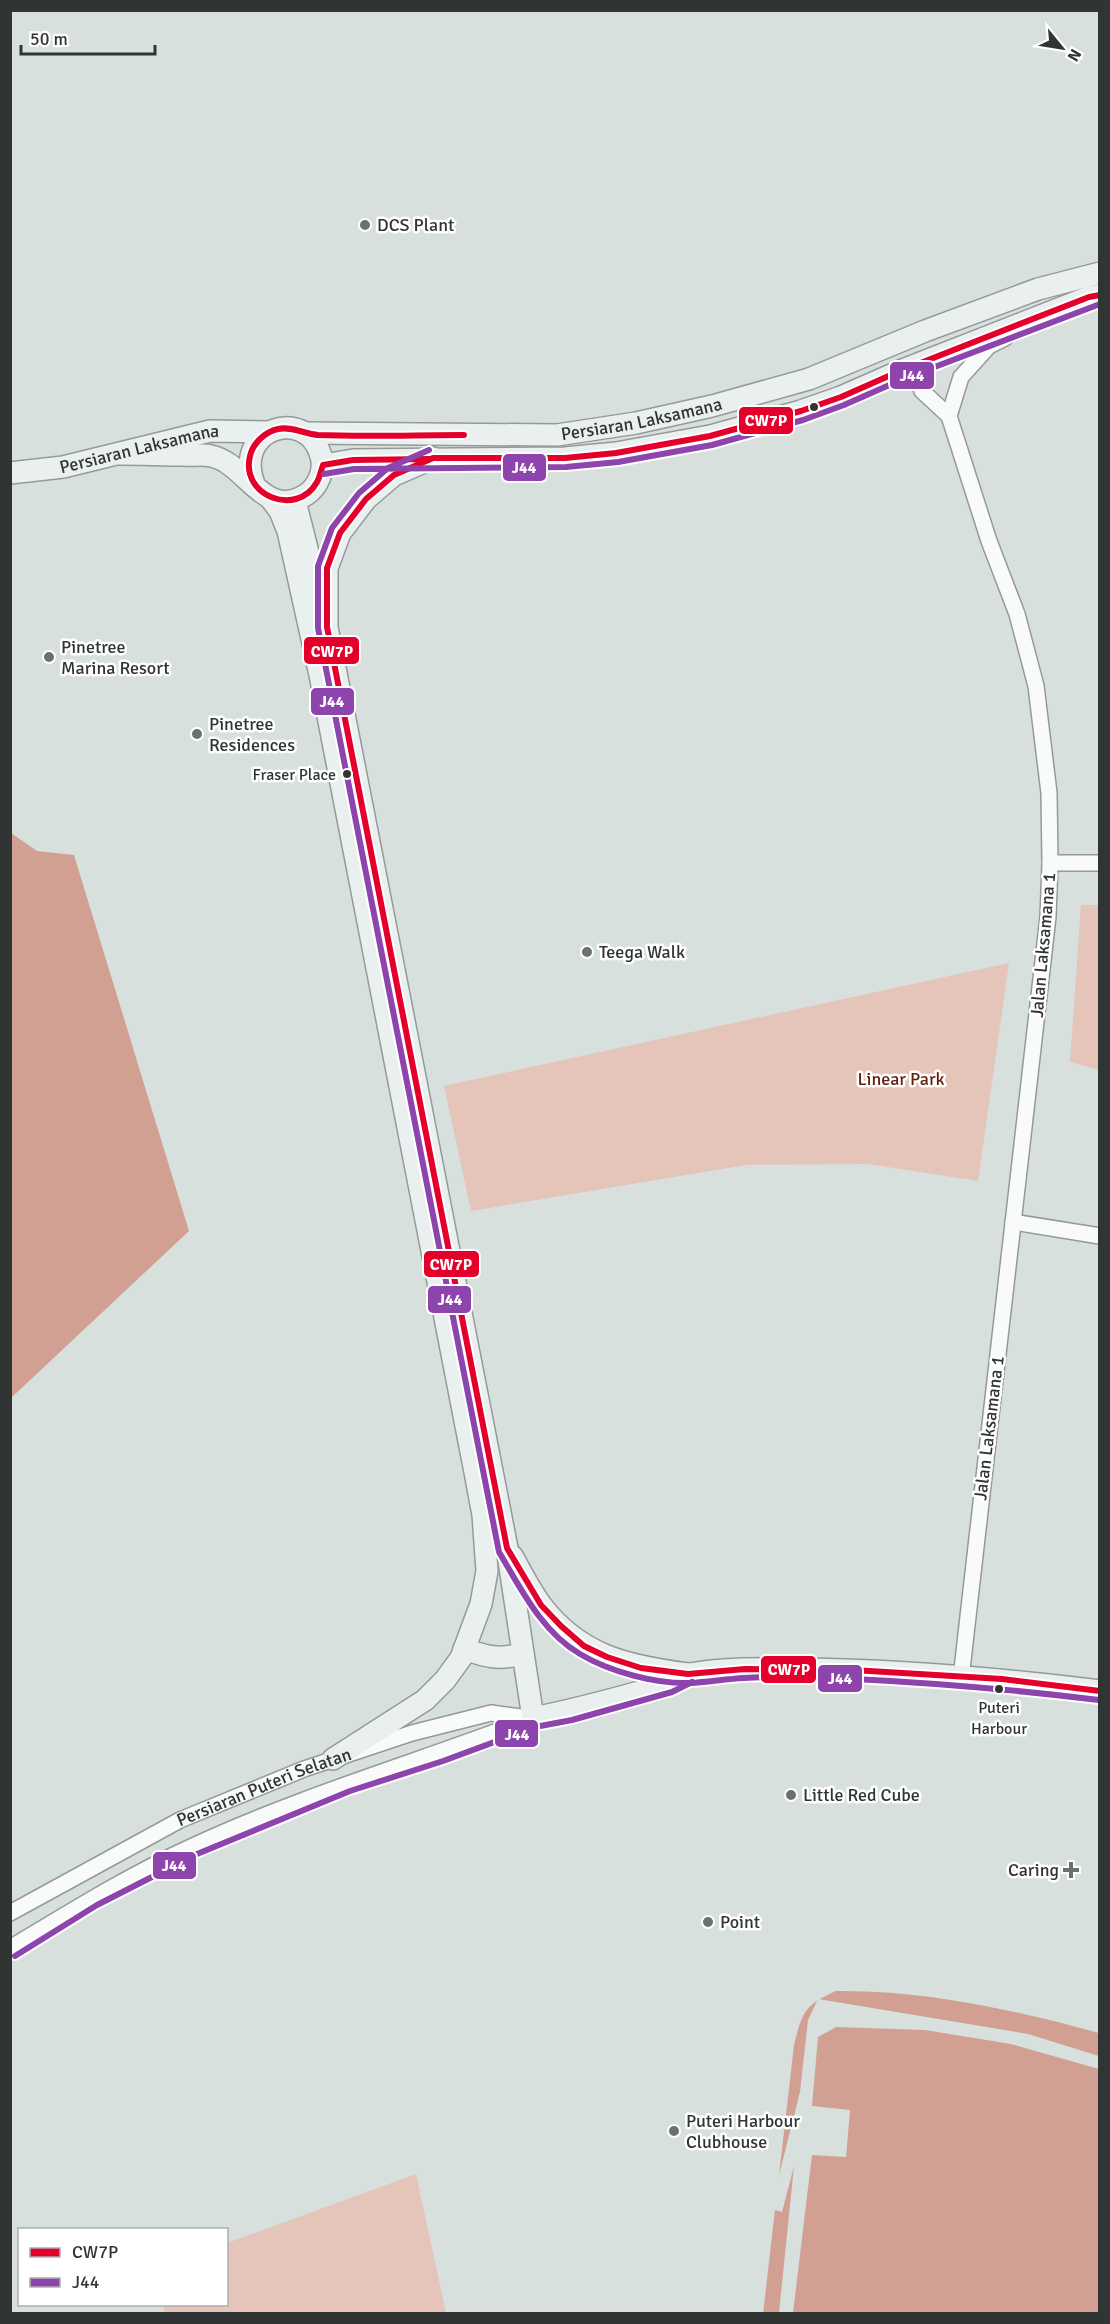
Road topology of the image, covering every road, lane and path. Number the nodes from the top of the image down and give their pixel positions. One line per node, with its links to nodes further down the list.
1 (1100, 273): 6 (street, Persiaran Laksamana)
2 (1094, 296): 3 (street, Persiaran Laksamana); 4 (street)
3 (911, 367): 4 (street); 8 (street, Persiaran Laksamana)
4 (949, 416): 15 (street, Jalan Laksamana 1)
5 (269, 432): 6 (street); 7 (street, Persiaran Laksamana); 11 (street)
6 (305, 433): 9 (street)
7 (120, 454): 10 (street, Persiaran Laksamana); 11 (street)
8 (433, 458): 9 (street, Persiaran Laksamana); 14 (street, Persiaran Laksamana)
9 (322, 465): 13 (street)
10 (10, 473)
11 (254, 484): 12 (street)
12 (271, 499): 13 (street); 20 (street)
13 (295, 501): 14 (street)
14 (327, 627): 19 (street, Persiaran Laksamana)
15 (1050, 863): 16 (street); 17 (street, Jalan Laksamana 1)
16 (1100, 863)
17 (1013, 1222): 18 (street); 23 (street, Jalan Laksamana 1)
18 (1100, 1236)
19 (507, 1548): 21 (street, Persiaran Laksamana); 22 (street)
20 (464, 1649): 21 (street); 26 (street)
21 (522, 1654): 25 (street, Persiaran Laksamana)
22 (688, 1674): 23 (street, Persiaran Puteri Selatan); 25 (street, Persiaran Puteri Selatan)
23 (961, 1678): 24 (street, Persiaran Puteri Selatan)
24 (1100, 1691)
25 (533, 1718): 26 (street, Persiaran Puteri Selatan); 28 (street, Persiaran Puteri Selatan)
26 (333, 1759): 27 (street, Persiaran Puteri Selatan)
27 (10, 1913)
28 (10, 1948)

